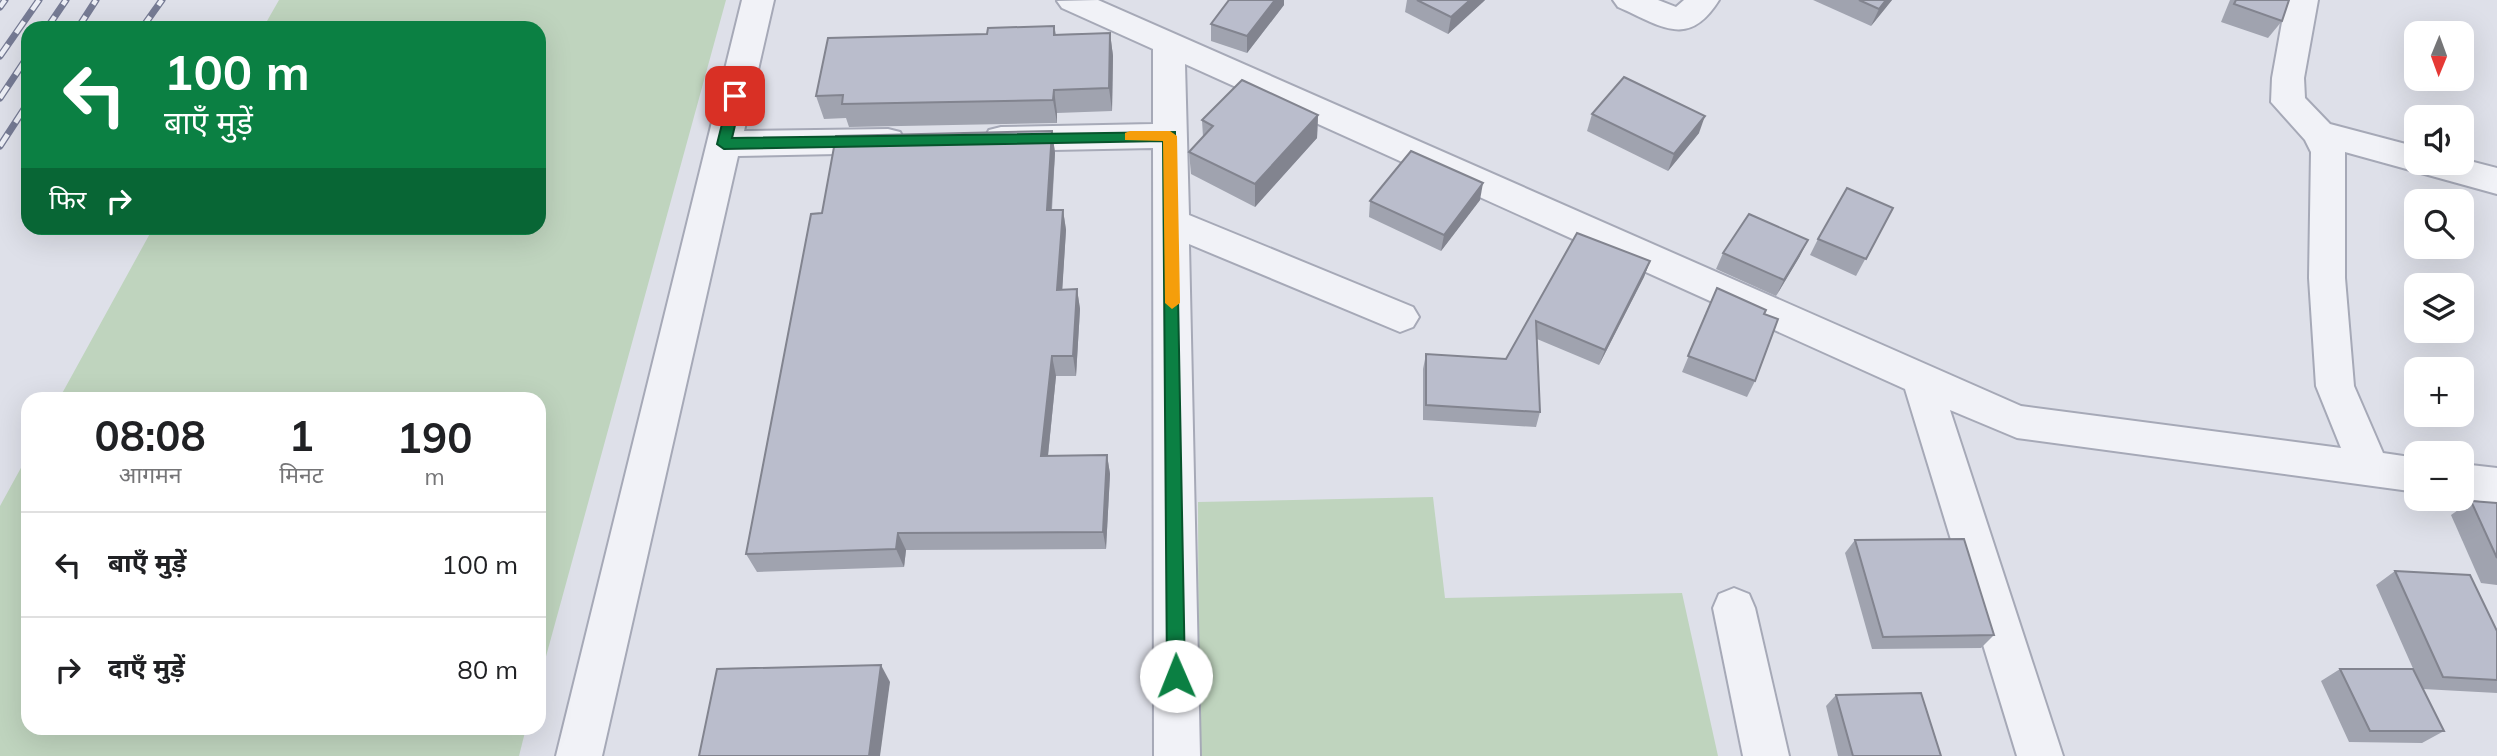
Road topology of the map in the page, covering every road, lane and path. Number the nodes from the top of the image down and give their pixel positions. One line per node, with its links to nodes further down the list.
1 (758, 0): 11 (street)
2 (1074, 0): 6 (street)
3 (1629, 0): 4 (street)
4 (1703, 0)
5 (2302, 0): 7 (street)
6 (1169, 43): 8 (street); 17 (street)
7 (2319, 133): 12 (street); 18 (street)
8 (1170, 136): 9 (street); 15 (street)
9 (966, 139)
10 (926, 140): 11 (street)
11 (724, 144): 23 (street)
12 (2404, 156)
13 (2474, 175): 14 (street)
14 (2497, 181)
15 (1171, 222): 16 (street); 24 (street)
16 (1401, 317)
17 (1921, 379): 18 (street); 26 (street)
18 (2370, 469): 19 (street)
19 (2404, 473)
20 (2474, 483): 21 (street)
21 (2497, 486)
22 (1734, 608): 25 (street)
23 (579, 756)
24 (1177, 756)
25 (1766, 756)
26 (2040, 756)

